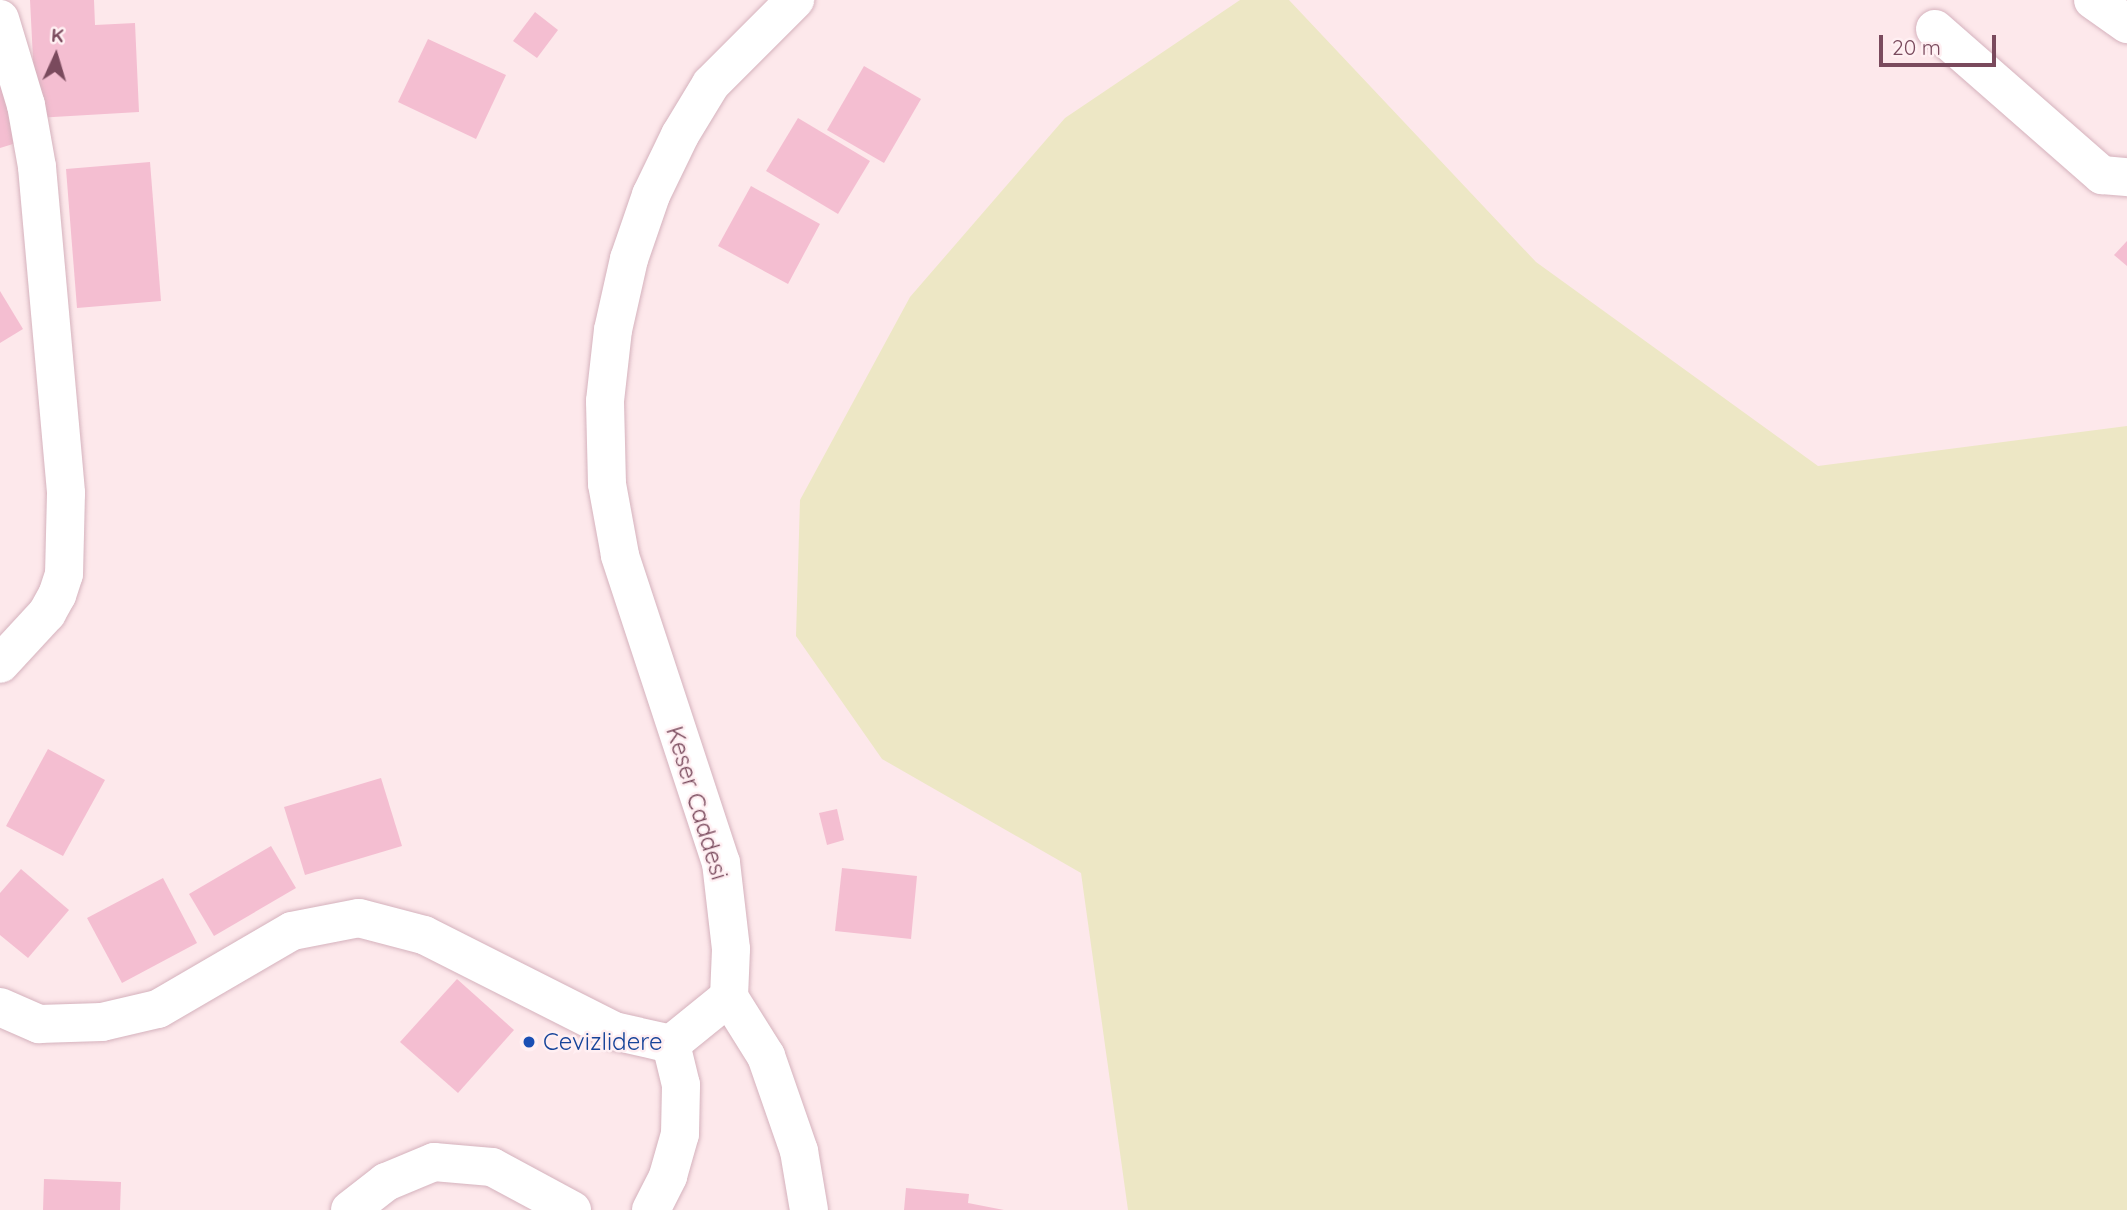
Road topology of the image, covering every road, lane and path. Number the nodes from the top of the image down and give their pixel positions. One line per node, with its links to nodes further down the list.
1 (795, 0): 8 (street, Keser Caddesi)
2 (2093, 0): 4 (street)
3 (0, 19): 7 (street)
4 (2127, 24)
5 (1935, 29): 6 (street)
6 (2127, 177)
7 (0, 664)
8 (729, 997): 10 (street); 14 (street)
9 (0, 1007): 10 (street)
10 (671, 1044): 13 (street)
11 (350, 1210): 12 (street)
12 (572, 1210)
13 (650, 1210)
14 (809, 1210)

